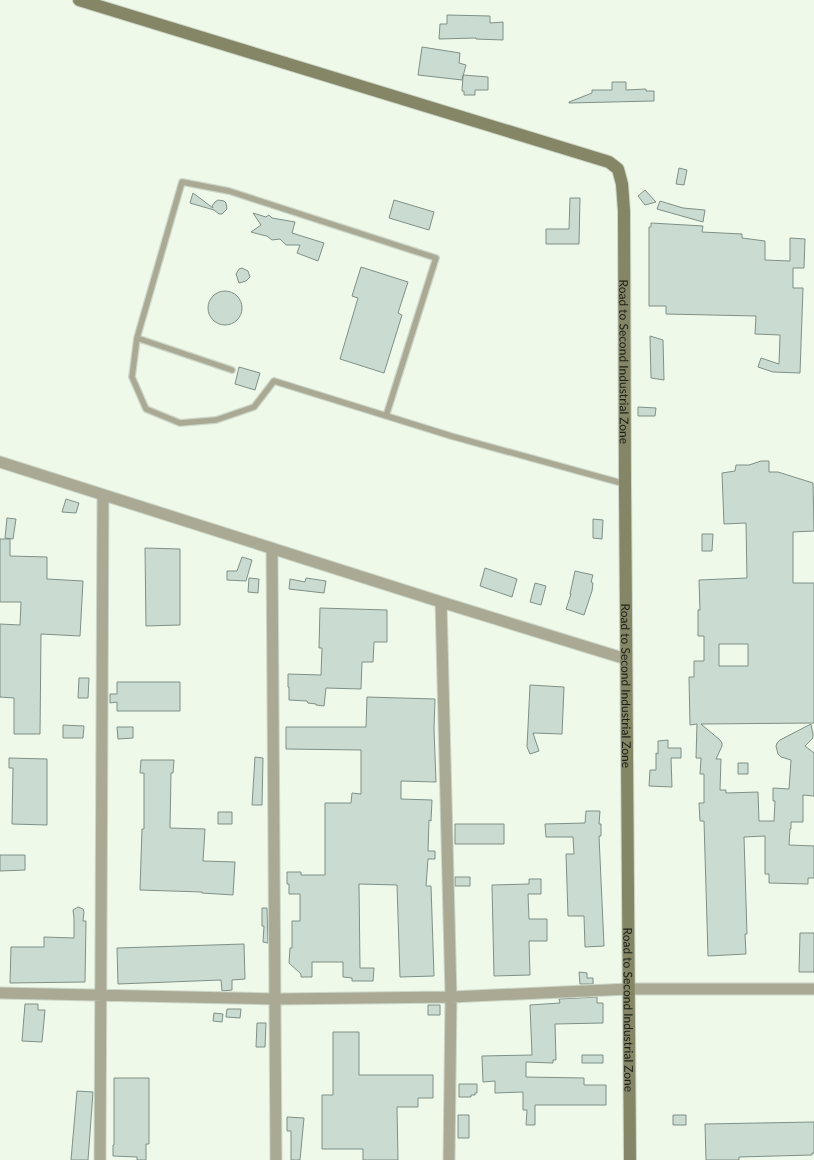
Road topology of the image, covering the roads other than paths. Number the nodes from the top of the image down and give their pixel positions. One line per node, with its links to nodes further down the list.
1 (79, 0): 6 (street, Road to Second Industrial Zone)
2 (137, 338): 3 (lane); 4 (lane); 4 (lane)
3 (232, 370)
4 (386, 416): 6 (lane)
5 (0, 462): 7 (street)
6 (625, 484): 10 (street, Road to Second Industrial Zone)
7 (103, 495): 8 (street); 14 (street)
8 (272, 548): 9 (street); 16 (street)
9 (441, 602): 10 (street); 15 (street)
10 (626, 659): 11 (street, Road to Second Industrial Zone)
11 (629, 989): 12 (street); 15 (street); 20 (street, Road to Second Industrial Zone)
12 (814, 989)
13 (0, 993): 14 (street)
14 (100, 995): 16 (street); 17 (street)
15 (451, 997): 16 (street); 19 (street)
16 (275, 999): 18 (street)
17 (100, 1160)
18 (276, 1160)
19 (449, 1160)
20 (630, 1160)

